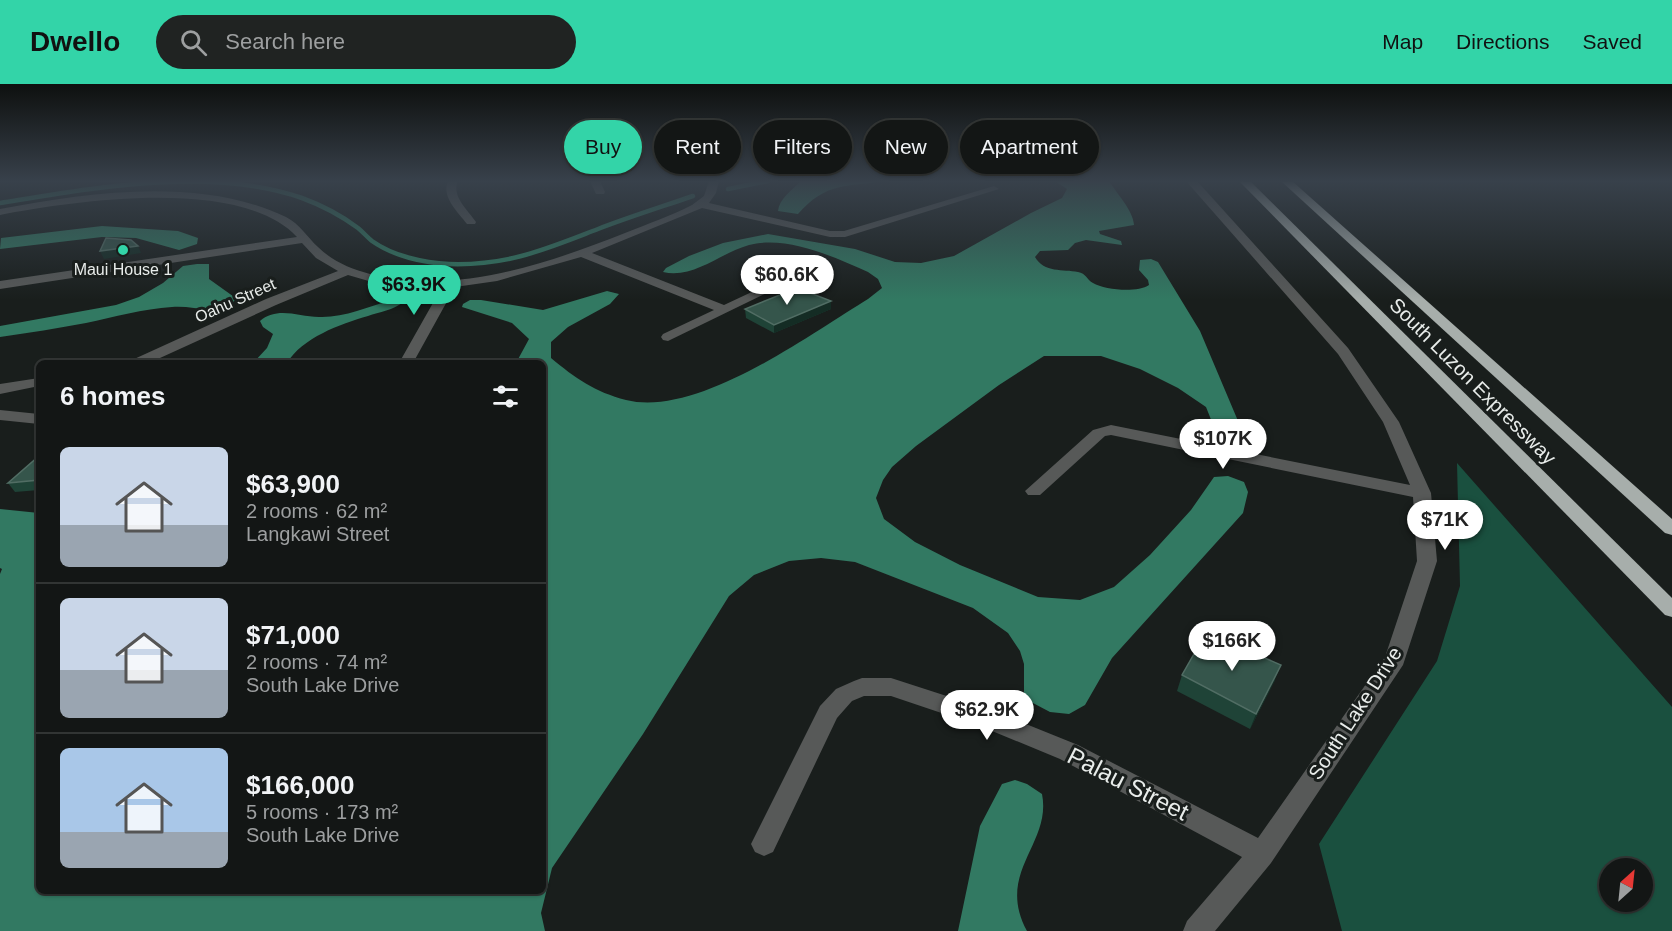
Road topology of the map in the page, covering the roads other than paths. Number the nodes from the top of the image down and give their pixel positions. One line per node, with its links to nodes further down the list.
1 (280, 221): 8 (street)
2 (663, 221): 9 (street)
3 (771, 221): 4 (street)
4 (890, 221)
5 (1226, 221): 23 (street, South Lake Drive)
6 (1283, 221): 25 (highway, South Luzon Expressway)
7 (1330, 221): 24 (highway, South Luzon Expressway)
8 (306, 239): 10 (street); 11 (street)
9 (581, 253): 12 (street); 14 (street)
10 (348, 271): 12 (street); 16 (street, Oahu Street)
11 (0, 285)
12 (450, 285): 17 (street)
13 (777, 285): 14 (street)
14 (725, 310): 15 (street)
15 (668, 337)
16 (144, 360)
17 (408, 360)
18 (36, 383): 19 (street)
19 (0, 389)
20 (0, 416): 21 (street)
21 (36, 419)
22 (1034, 491): 23 (street)
23 (1422, 493): 27 (street, South Lake Drive)
24 (1672, 530)
25 (1672, 610)
26 (764, 844): 27 (street, Palau Street)
27 (1262, 854): 28 (street, South Lake Drive)
28 (1197, 931)

